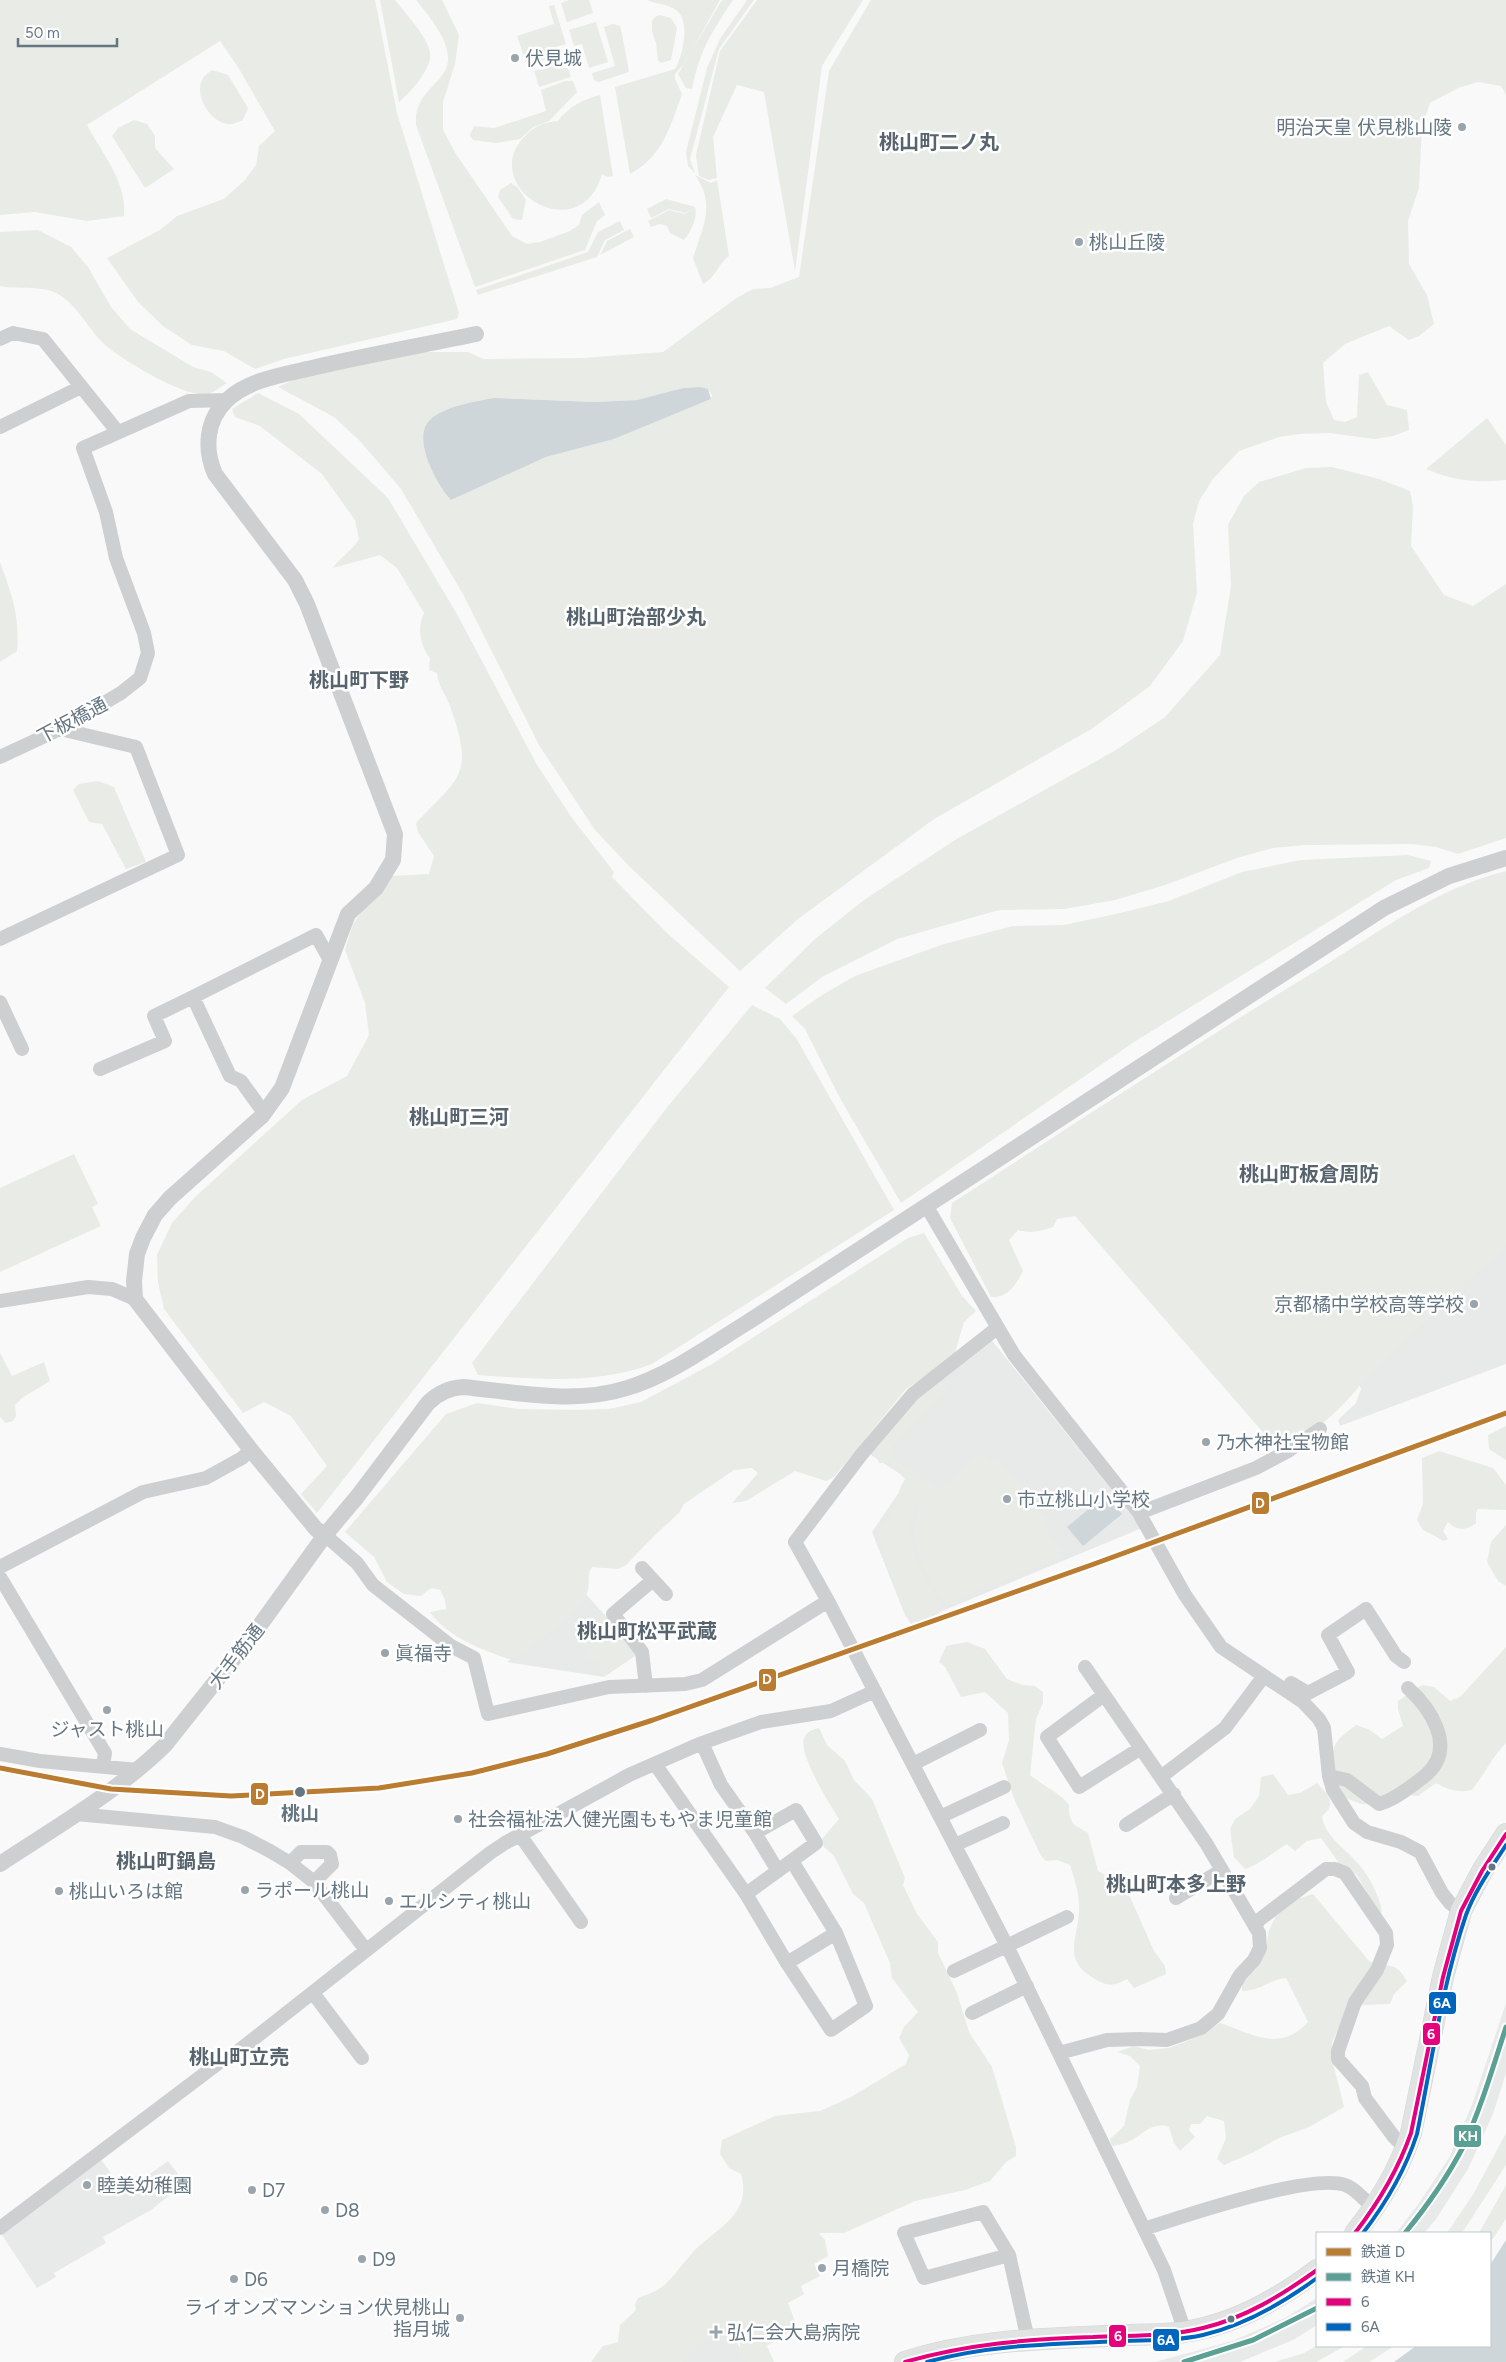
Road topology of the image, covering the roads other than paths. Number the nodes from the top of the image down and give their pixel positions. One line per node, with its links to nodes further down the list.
1 (476, 334): 4 (street)
2 (0, 339): 3 (street)
3 (81, 386): 5 (street); 6 (street)
4 (227, 400): 6 (street); 11 (street)
5 (0, 427)
6 (117, 431): 7 (street, 下板橋通)
7 (60, 729): 8 (street, 下板橋通); 10 (street)
8 (0, 757)
9 (1506, 858): 17 (street)
10 (0, 939)
11 (330, 960): 12 (street); 16 (street)
12 (193, 997): 15 (street); 16 (street)
13 (0, 1002): 14 (street)
14 (22, 1049)
15 (100, 1070)
16 (264, 1113): 18 (street)
17 (926, 1207): 20 (street); 24 (street, 大手筋通)
18 (135, 1299): 19 (street); 22 (street)
19 (0, 1301)
20 (997, 1328): 23 (street); 30 (street)
21 (1320, 1429): 23 (street)
22 (251, 1450): 24 (street); 25 (street)
23 (1142, 1518): 33 (street)
24 (325, 1535): 34 (street); 46 (street, 大手筋通)
25 (0, 1567)
26 (642, 1568): 28 (street)
27 (0, 1577): 45 (street)
28 (653, 1580): 29 (street); 34 (street)
29 (666, 1594)
30 (828, 1601): 34 (street); 37 (street)
31 (1404, 1662): 35 (street)
32 (1085, 1667): 38 (street)
33 (1264, 1676): 35 (street); 47 (street)
34 (646, 1686)
35 (1281, 1688): 48 (street)
36 (1408, 1688): 48 (street)
37 (875, 1690): 40 (street); 44 (street)
38 (1104, 1695): 41 (street); 41 (street)
39 (980, 1730): 44 (street)
40 (702, 1743): 43 (street); 55 (street)
41 (1141, 1748): 47 (street)
42 (0, 1754): 45 (street)
43 (655, 1764): 57 (street); 65 (street)
44 (913, 1764): 52 (street)
45 (103, 1766): 46 (street)
46 (138, 1770): 51 (street, 大手筋通)
47 (1162, 1776): 50 (street)
48 (1329, 1776): 67 (street)
49 (1004, 1787): 52 (street)
50 (1174, 1794): 54 (street); 62 (street)
51 (76, 1814): 60 (street); 61 (street, 大手筋通)
52 (940, 1817): 58 (street)
53 (1002, 1823): 58 (street)
54 (1126, 1825)
55 (755, 1833): 59 (street); 63 (street)
56 (1506, 1834): 67 (main road)
57 (520, 1835): 69 (street); 73 (street)
58 (955, 1845): 72 (street)
59 (792, 1861): 63 (street); 71 (street)
60 (290, 1863): 64 (street); 64 (street)
61 (0, 1864)
62 (1222, 1870): 66 (street); 70 (street)
63 (778, 1871): 65 (street)
64 (314, 1882): 73 (street)
65 (746, 1894): 74 (street)
66 (1176, 1898)
67 (1461, 1911): 81 (main road)
68 (1067, 1917): 72 (street)
69 (582, 1922)
70 (1255, 1927): 79 (street); 81 (street)
71 (836, 1932): 74 (street); 74 (street)
72 (1007, 1946): 75 (street); 76 (street)
73 (366, 1950): 77 (street)
74 (787, 1963)
75 (954, 1971)
76 (1027, 1986): 78 (street); 79 (street)
77 (313, 1993): 80 (street); 83 (street)
78 (972, 2013)
79 (1059, 2053): 84 (street)
80 (362, 2058)
81 (1406, 2149): 82 (main road)
82 (1375, 2208): 84 (street); 85 (main road)
83 (0, 2228)
84 (1144, 2228): 88 (street)
85 (1356, 2232)
86 (1009, 2255): 86 (street); 89 (street)
87 (1316, 2271): 88 (main road)
88 (1185, 2332): 89 (main road)
89 (1028, 2340): 90 (main road)
90 (905, 2362)

